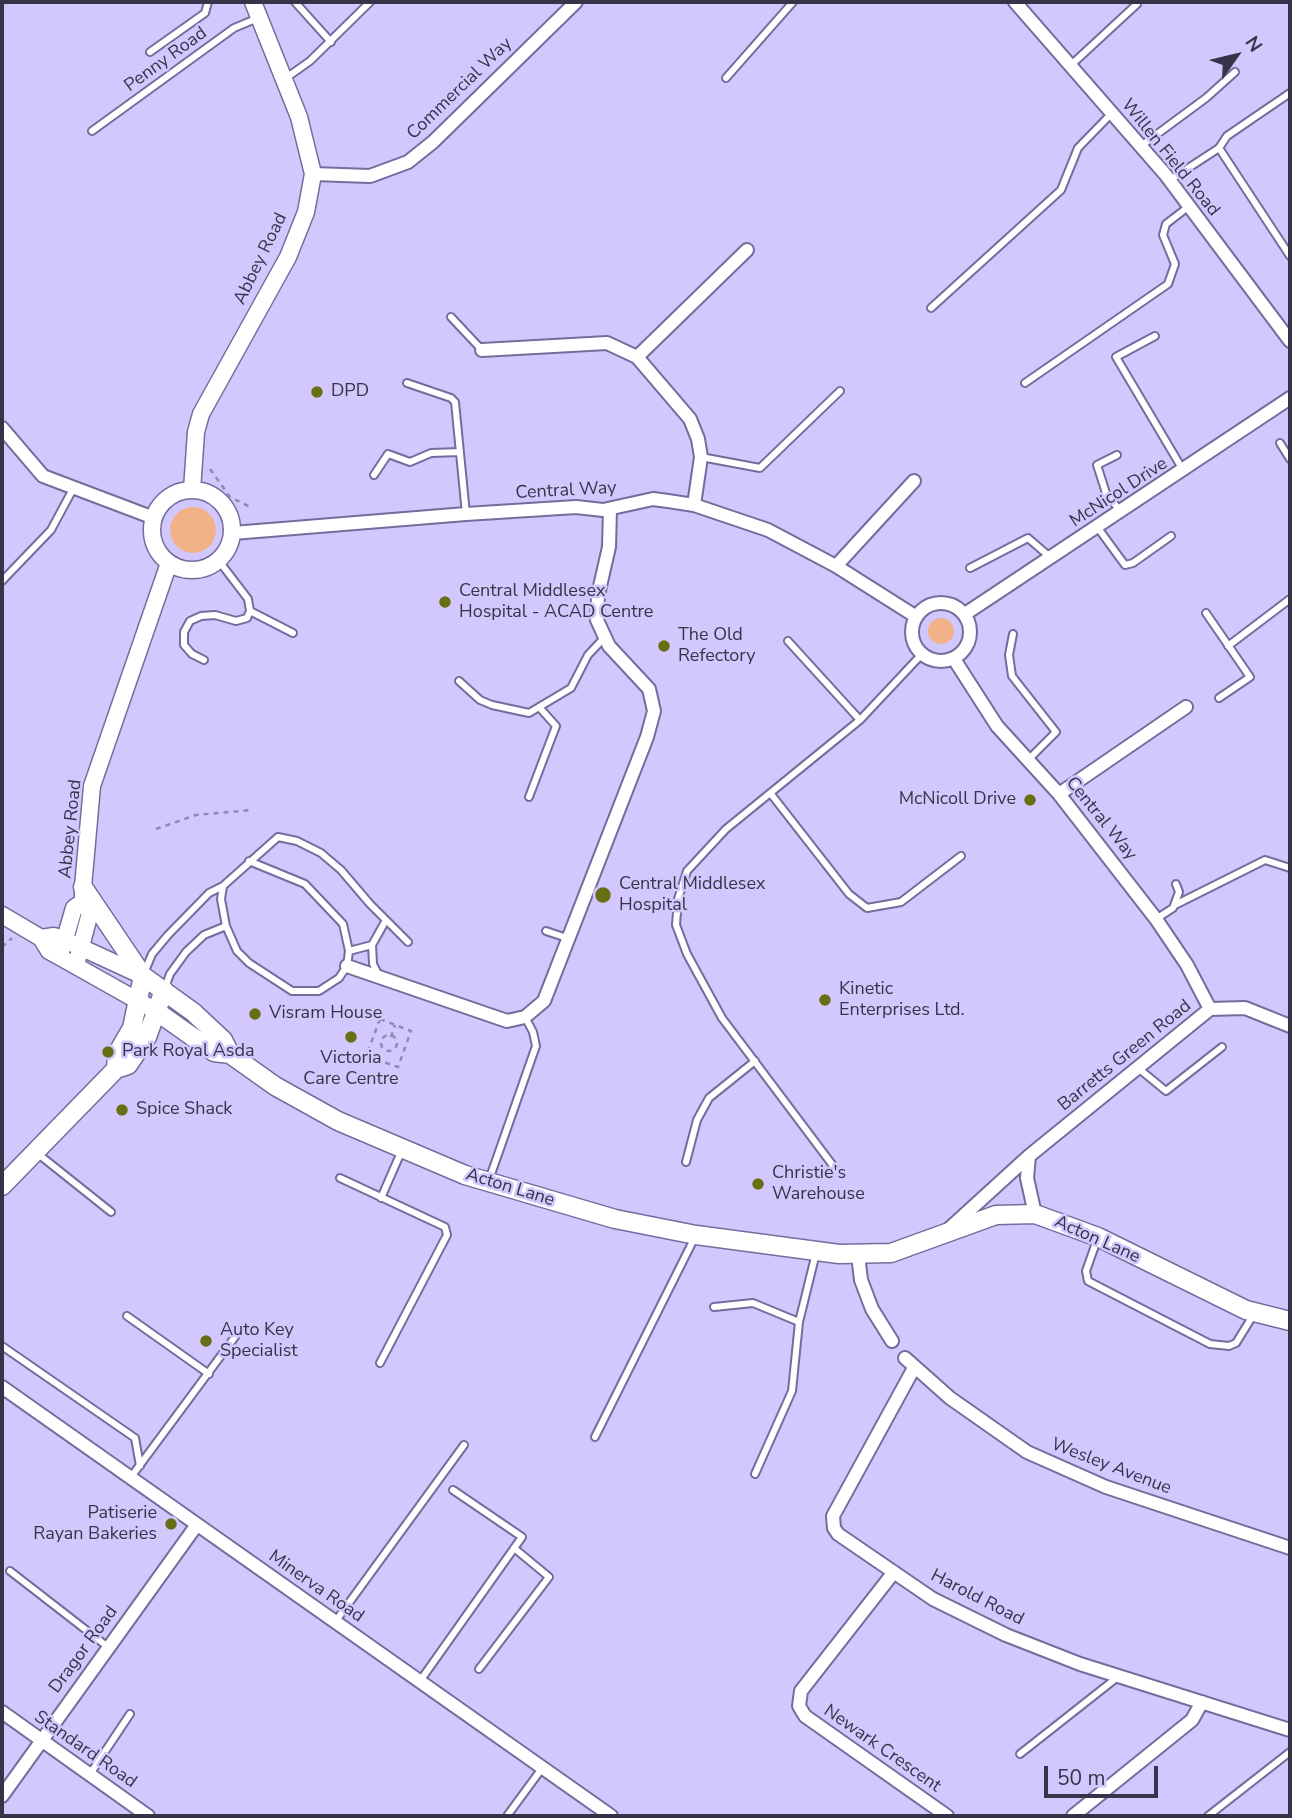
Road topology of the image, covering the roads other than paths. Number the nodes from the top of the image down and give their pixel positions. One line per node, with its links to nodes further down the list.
1 (208, 2): 11 (lane)
2 (253, 2): 9 (street, Abbey Road)
3 (295, 2): 10 (lane)
4 (370, 2): 10 (lane)
5 (576, 2): 21 (street, Commercial Way)
6 (793, 2): 14 (lane)
7 (1015, 2): 12 (street, Willen Field Road)
8 (1137, 4): 12 (lane)
9 (259, 18): 15 (street, Abbey Road); 18 (lane, Penny Road)
10 (331, 42): 15 (lane)
11 (150, 52)
12 (1070, 66): 17 (street, Willen Field Road)
13 (1235, 72): 19 (lane)
14 (726, 78)
15 (283, 80): 21 (street, Abbey Road)
16 (1290, 93): 20 (lane)
17 (1112, 113): 19 (street, Willen Field Road); 26 (lane)
18 (92, 131)
19 (1141, 146): 22 (street, Willen Field Road)
20 (1219, 148): 22 (lane); 25 (lane)
21 (313, 174): 46 (street, Abbey Road)
22 (1170, 180): 23 (street, Willen Field Road)
23 (1188, 207): 29 (street, Willen Field Road); 33 (lane)
24 (747, 250): 31 (street)
25 (1290, 256)
26 (931, 308)
27 (451, 317): 30 (lane)
28 (1155, 335): 42 (lane)
29 (1290, 338)
30 (482, 350): 31 (street)
31 (637, 357): 40 (street)
32 (407, 383): 38 (lane)
33 (1026, 383)
34 (840, 391): 40 (lane)
35 (1290, 398): 42 (street, McNicol Drive)
36 (2, 428): 45 (street)
37 (1280, 443): 41 (lane)
38 (460, 452): 43 (lane); 50 (lane)
39 (1117, 455): 49 (lane)
40 (701, 457): 47 (street)
41 (1290, 459)
42 (1184, 472): 49 (street, McNicol Drive)
43 (374, 475)
44 (914, 481): 58 (street)
45 (73, 489): 51 (street); 60 (lane)
46 (192, 490): 51 (street); 53 (street)
47 (694, 505): 48 (street, Central Way); 58 (street, Central Way)
48 (610, 509): 50 (street, Central Way); 68 (street)
49 (1121, 513): 52 (street, McNicol Drive)
50 (466, 514): 53 (street, Central Way)
51 (154, 517): 57 (street)
52 (1098, 528): 54 (lane); 55 (street, McNicol Drive)
53 (233, 533): 56 (street)
54 (1171, 536)
55 (1051, 558): 59 (lane); 64 (street, McNicol Drive)
56 (219, 561): 57 (street); 62 (lane)
57 (169, 563): 88 (street, Abbey Road)
58 (836, 566): 65 (street, Central Way)
59 (970, 568)
60 (2, 581)
61 (1290, 599): 70 (lane)
62 (250, 611): 66 (lane); 73 (lane)
63 (1206, 613): 70 (lane)
64 (965, 614): 65 (street); 72 (street)
65 (915, 616): 71 (street)
66 (293, 633)
67 (1013, 635): 79 (lane)
68 (605, 637): 76 (lane); 97 (street)
69 (788, 640): 78 (lane)
70 (1228, 646): 75 (lane)
71 (922, 654): 72 (street); 78 (lane)
72 (954, 659): 79 (street, Central Way)
73 (204, 660)
74 (459, 681): 76 (lane)
75 (1219, 698)
76 (539, 707): 82 (lane)
77 (1186, 707): 81 (street)
78 (860, 720): 80 (lane)
79 (1028, 760): 81 (street, Central Way)
80 (771, 794): 83 (lane); 115 (lane)
81 (1059, 794): 91 (street, Central Way)
82 (529, 797)
83 (961, 856)
84 (249, 861): 87 (lane); 92 (lane); 101 (lane)
85 (1290, 868): 89 (lane)
86 (1176, 884): 89 (lane)
87 (223, 886): 93 (lane); 105 (lane)
88 (83, 895): 96 (street, Abbey Road); 100 (street, Abbey Road); 105 (main road)
89 (1175, 905): 91 (lane)
90 (2, 915): 95 (street)
91 (1156, 919): 109 (street, Central Way)
92 (386, 920): 98 (lane); 99 (lane)
93 (226, 926): 104 (lane); 107 (lane)
94 (546, 931): 97 (lane)
95 (41, 938): 96 (street); 102 (street, Acton Lane)
96 (65, 940): 100 (street); 102 (street, Abbey Road)
97 (570, 940): 111 (street)
98 (408, 942)
99 (372, 945): 101 (lane); 106 (lane)
100 (81, 947): 103 (street, Abbey Road); 105 (street)
101 (349, 951): 104 (lane)
102 (60, 957): 103 (street, Acton Lane)
103 (76, 965): 108 (street, Acton Lane)
104 (347, 965): 106 (street)
105 (143, 976): 107 (main road, Acton Lane); 108 (main road)
106 (380, 978): 111 (street)
107 (164, 990): 110 (main road); 114 (main road, Acton Lane)
108 (138, 1000): 110 (street, Acton Lane); 117 (main road)
109 (1210, 1009): 112 (street, Barretts Green Road); 116 (street, Barretts Green Road)
110 (156, 1011): 114 (main road, Acton Lane); 117 (main road)
111 (525, 1017): 124 (lane)
112 (1290, 1026)
113 (1222, 1047): 116 (lane)
114 (230, 1054): 118 (main road, Acton Lane)
115 (755, 1061): 121 (lane); 122 (lane)
116 (1137, 1067): 120 (street, Barretts Green Road)
117 (116, 1069): 119 (main road)
118 (403, 1148): 124 (main road, Acton Lane); 126 (lane)
119 (36, 1152): 125 (main road); 127 (lane)
120 (1029, 1156): 128 (street); 129 (street, Barretts Green Road)
121 (686, 1162)
122 (834, 1167)
123 (340, 1178): 126 (lane)
124 (488, 1182): 130 (main road, Acton Lane)
125 (2, 1186)
126 (382, 1198): 143 (lane)
127 (111, 1212)
128 (1035, 1214): 129 (main road, Acton Lane); 131 (main road, Acton Lane)
129 (945, 1233): 133 (main road, Acton Lane)
130 (696, 1235): 132 (main road, Acton Lane); 147 (lane)
131 (1098, 1237): 135 (main road, Acton Lane); 135 (lane)
132 (816, 1251): 133 (main road, Acton Lane); 138 (lane)
133 (858, 1255): 140 (street)
134 (714, 1307): 138 (lane)
135 (1255, 1313): 137 (main road, Acton Lane)
136 (127, 1316): 145 (lane)
137 (1290, 1321)
138 (799, 1322): 150 (lane)
139 (240, 1329): 145 (lane)
140 (892, 1341)
141 (2, 1346): 149 (lane)
142 (905, 1358): 144 (street, Wesley Avenue)
143 (380, 1363)
144 (914, 1368): 155 (street, Wesley Avenue); 157 (street, Harold Road)
145 (209, 1374): 149 (lane)
146 (2, 1387): 151 (street, Minerva Road)
147 (595, 1437)
148 (464, 1446): 158 (lane)
149 (139, 1466): 151 (lane)
150 (755, 1474)
151 (130, 1479): 153 (street, Minerva Road)
152 (453, 1490): 154 (lane)
153 (196, 1526): 158 (street, Minerva Road); 159 (street, Dragor Road)
154 (514, 1548): 160 (lane); 162 (lane)
155 (1290, 1548)
156 (10, 1571): 159 (lane)
157 (894, 1572): 161 (street, Harold Road); 176 (street, Newark Crescent)
158 (335, 1622): 162 (street, Minerva Road)
159 (108, 1647): 167 (street, Dragor Road)
160 (479, 1669)
161 (1120, 1675): 163 (street, Harold Road); 169 (lane)
162 (420, 1681): 170 (street, Minerva Road)
163 (1202, 1702): 166 (street, Harold Road); 177 (street)
164 (2, 1712): 167 (street, Standard Road)
165 (130, 1714): 171 (lane)
166 (1290, 1730)
167 (41, 1740): 171 (street, Standard Road); 172 (street, Dragor Road)
168 (1290, 1752): 178 (lane)
169 (1020, 1754)
170 (543, 1767): 174 (lane); 175 (street, Minerva Road)
171 (89, 1776): 173 (street, Standard Road)
172 (2, 1796)
173 (148, 1816)
174 (507, 1816)
175 (611, 1816)
176 (947, 1816)
177 (1073, 1816)
178 (1208, 1816)

